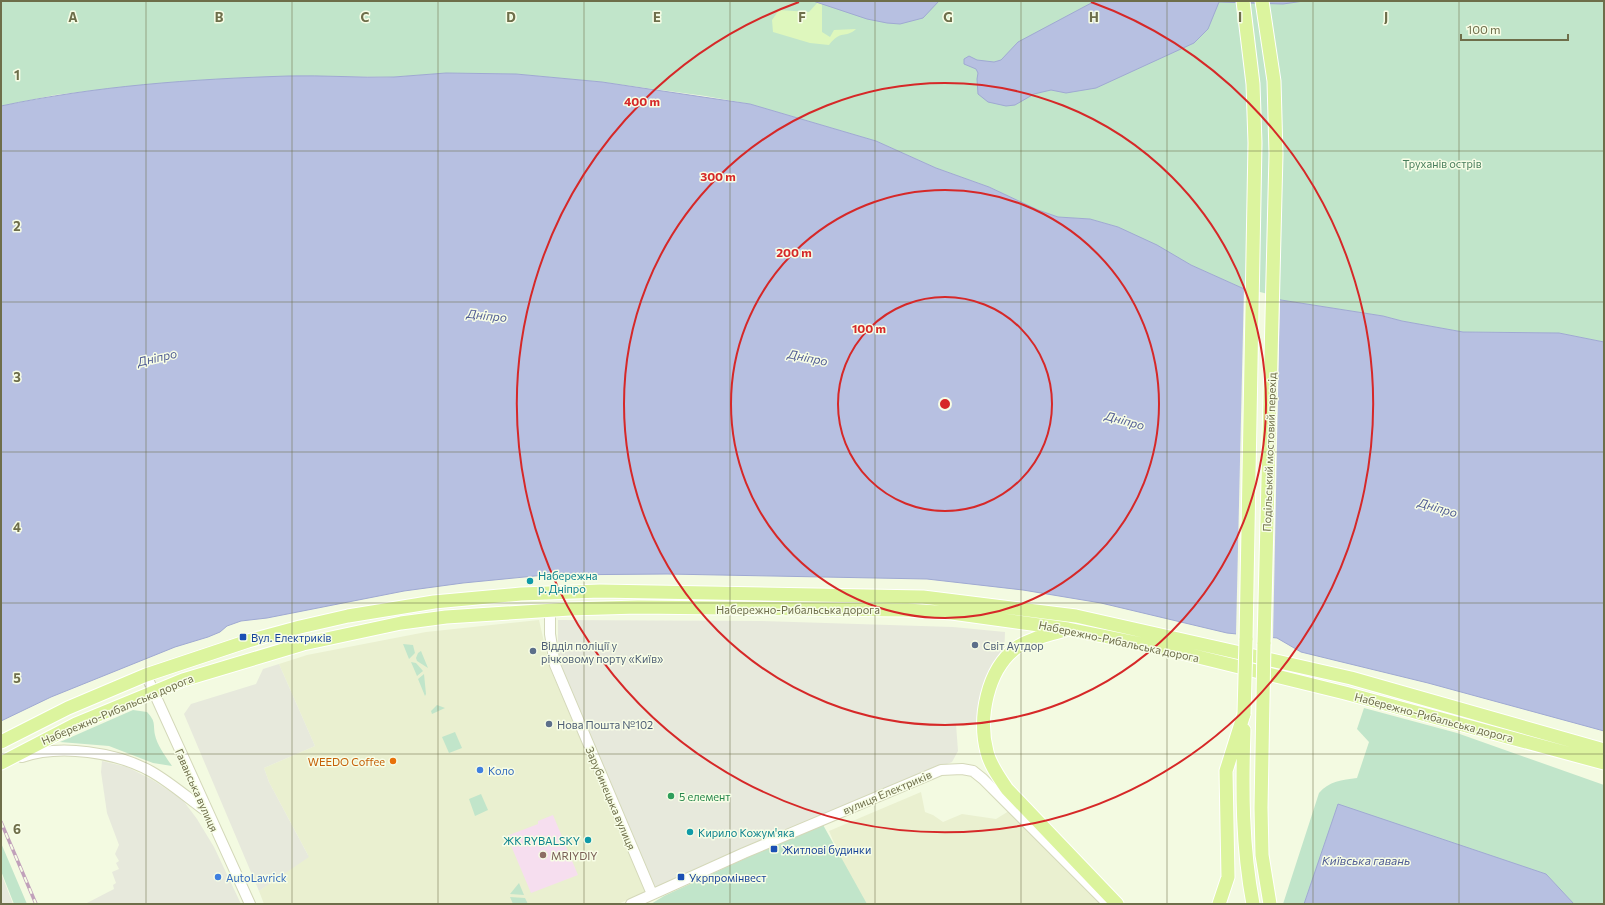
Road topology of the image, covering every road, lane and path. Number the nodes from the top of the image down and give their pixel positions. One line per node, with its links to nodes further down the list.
1 (1243, 1): 7 (main road, Подільський мостовий перехід, bridge)
2 (1262, 1): 20 (main road, Подільський мостовий перехід, bridge)
3 (550, 610): 4 (main road, Набережно-Рибальська дорога); 6 (main road, Набережно-Рибальська дорога); 13 (street, Зарубинецька вулиця)
4 (1068, 629): 11 (main road, Набережно-Рибальська дорога); 17 (main road)
5 (146, 675): 6 (street, Гаванська вулиця); 8 (main road, Набережно-Рибальська дорога); 9 (main road, Набережно-Рибальська дорога)
6 (153, 692): 10 (main road, Набережно-Рибальська дорога); 12 (street, Гаванська вулиця)
7 (1244, 714): 18 (main road); 19 (main road, Подільський мостовий перехід)
8 (1, 742)
9 (1604, 750)
10 (1, 763): 12 (street)
11 (1604, 763)
12 (206, 811): 14 (street, Гаванська вулиця)
13 (652, 894): 15 (street, вулиця Електриків); 16 (street, вулиця Електриків)
14 (250, 904)
15 (631, 904)
16 (1108, 904)
17 (1117, 904)
18 (1219, 904)
19 (1253, 904)
20 (1270, 904)

